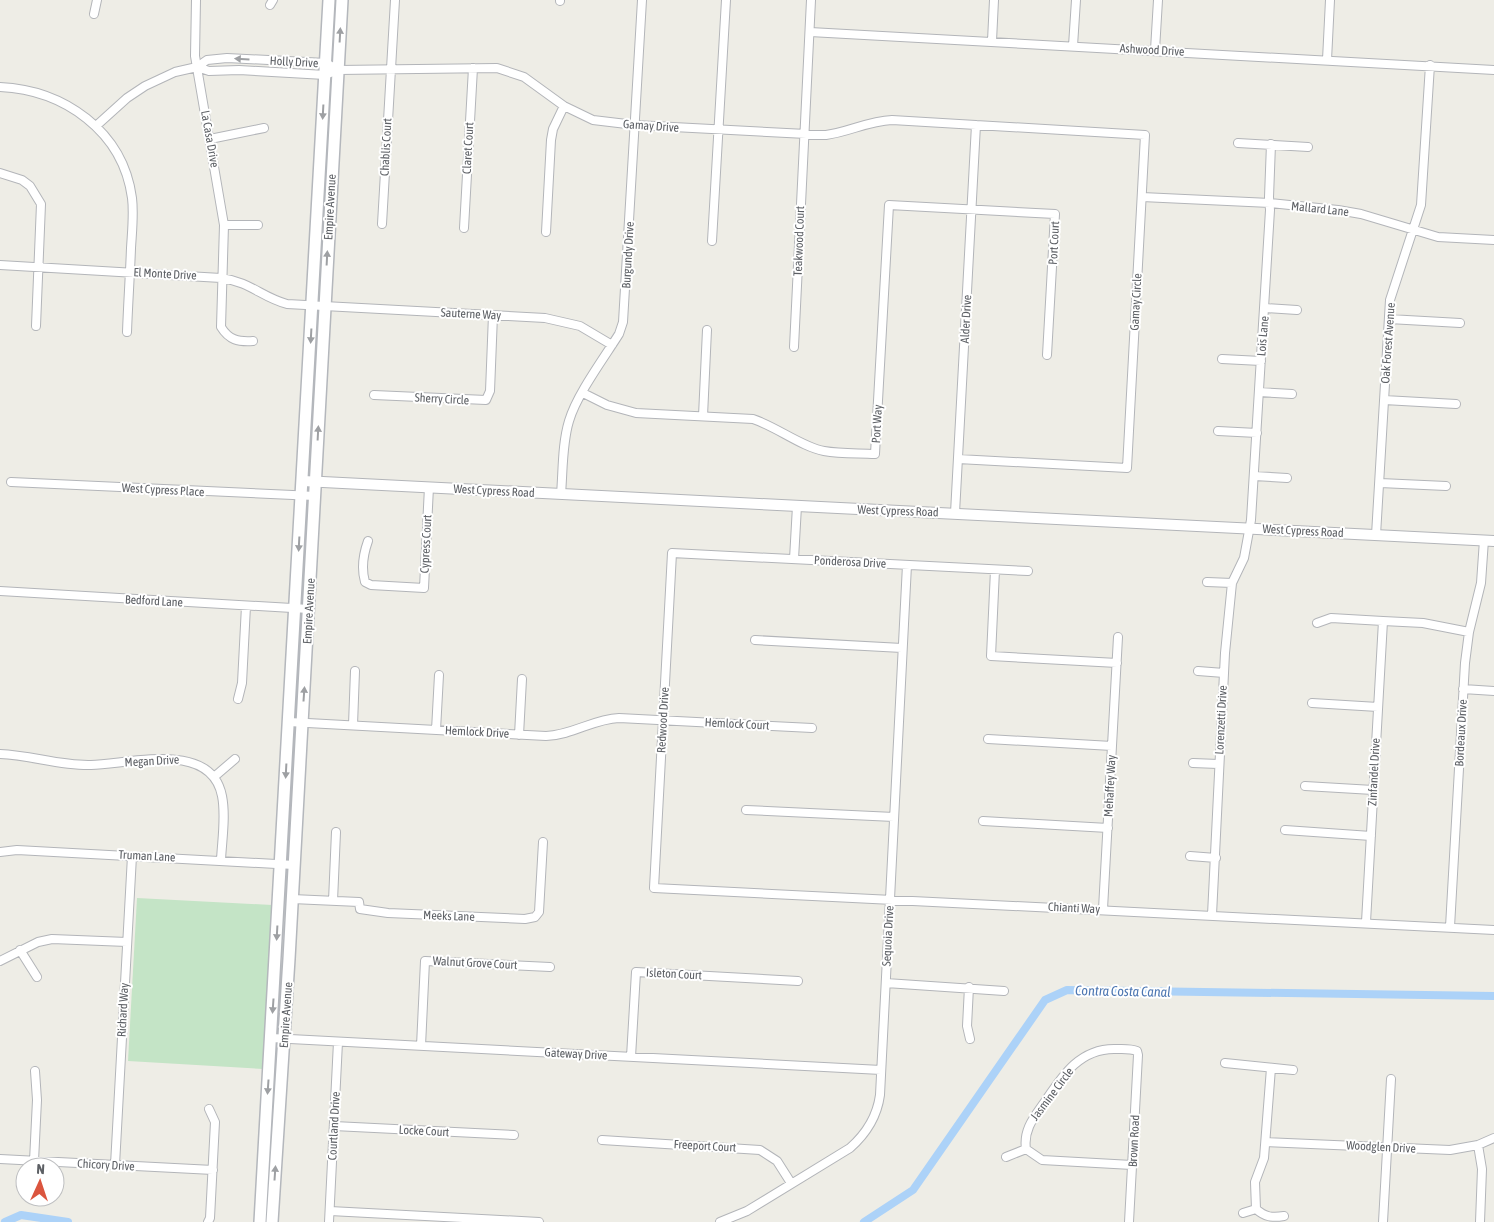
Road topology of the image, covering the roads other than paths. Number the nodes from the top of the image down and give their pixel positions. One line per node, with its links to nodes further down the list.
1 (97, 0): 13 (street)
2 (196, 0): 20 (street, La Casa Drive)
3 (330, 0): 22 (main road, Empire Avenue)
4 (342, 0): 23 (main road, Empire Avenue, one-way to 4)
5 (395, 0): 24 (street, Chablis Court)
6 (642, 0): 28 (street, Burgundy Drive)
7 (726, 0): 32 (street)
8 (811, 0): 14 (street, Teakwood Court)
9 (994, 0): 15 (street)
10 (1076, 0): 16 (street)
11 (1158, 0): 17 (street)
12 (1330, 0): 18 (street)
13 (94, 14)
14 (810, 32): 15 (street, Ashwood Drive); 33 (street, Teakwood Court)
15 (992, 41): 16 (street, Ashwood Drive)
16 (1073, 46): 17 (street, Ashwood Drive)
17 (1155, 50): 18 (street, Ashwood Drive)
18 (1327, 60): 19 (street, Ashwood Drive)
19 (1430, 66): 25 (street, Ashwood Drive); 46 (street, Oak Forest Avenue)
20 (197, 67): 22 (street, Holly Drive); 22 (street, Holly Drive, one-way to 20); 30 (street, Holly Drive); 34 (street, La Casa Drive)
21 (473, 68): 24 (street, Gamay Drive); 27 (street, Gamay Drive); 45 (street, Claret Court)
22 (325, 69): 23 (street, Holly Drive); 54 (main road, Empire Avenue, one-way to 54)
23 (338, 70): 24 (street, Gamay Drive); 55 (main road, Empire Avenue, one-way to 23)
24 (391, 70): 43 (street, Chablis Court)
25 (1494, 70)
26 (0, 87): 30 (street)
27 (564, 106): 28 (street, Gamay Drive); 47 (street)
28 (635, 125): 32 (street, Gamay Drive); 65 (street, Burgundy Drive)
29 (976, 125): 33 (street, Gamay Drive); 39 (street, Gamay Circle); 41 (street, Alder Drive)
30 (96, 126): 52 (street)
31 (264, 128): 34 (street)
32 (718, 130): 33 (street, Gamay Drive); 49 (street)
33 (803, 134): 66 (street, Teakwood Court)
34 (210, 140): 44 (street, La Casa Drive)
35 (1238, 142): 36 (street)
36 (1271, 144): 37 (street); 40 (street, Lois Lane)
37 (1308, 147)
38 (0, 173): 51 (street)
39 (1142, 197): 40 (street, Mallard Lane); 79 (street, Gamay Circle)
40 (1270, 203): 46 (street, Mallard Lane); 56 (street, Lois Lane)
41 (972, 209): 67 (street, Port Court); 76 (street, Port Way); 79 (street, Alder Drive)
42 (258, 224): 44 (street)
43 (382, 224)
44 (224, 225): 53 (street, La Casa Drive)
45 (464, 228)
46 (1414, 231): 48 (street, Mallard Lane); 59 (street, Oak Forest Avenue)
47 (546, 232)
48 (1494, 240)
49 (712, 241)
50 (0, 265): 51 (street, El Monte Drive)
51 (39, 268): 52 (street, El Monte Drive); 61 (street)
52 (130, 272): 53 (street, El Monte Drive); 63 (street)
53 (221, 278): 54 (street, El Monte Drive); 64 (street, La Casa Drive)
54 (312, 306): 55 (street, El Monte Drive); 82 (main road, Empire Avenue, one-way to 82)
55 (324, 306): 58 (street, Sauterne Way); 84 (main road, Empire Avenue, one-way to 55)
56 (1265, 308): 57 (street); 69 (street, Lois Lane)
57 (1297, 310)
58 (493, 315): 65 (street, Sauterne Way); 73 (street, Sherry Circle)
59 (1389, 319): 60 (street); 74 (street, Oak Forest Avenue)
60 (1460, 323)
61 (36, 326)
62 (707, 330): 76 (street)
63 (127, 332)
64 (253, 341)
65 (612, 345): 71 (street, Burgundy Drive)
66 (794, 347)
67 (1047, 355)
68 (1222, 359): 69 (street)
69 (1260, 361): 70 (street, Lois Lane)
70 (1259, 392): 72 (street); 78 (street, Lois Lane)
71 (583, 393): 76 (street, Port Way); 88 (street, Burgundy Drive)
72 (1292, 394)
73 (374, 395)
74 (1384, 400): 75 (street); 85 (street, Oak Forest Avenue)
75 (1456, 404)
76 (703, 416)
77 (1218, 431): 78 (street)
78 (1256, 433): 80 (street, Lois Lane)
79 (958, 460): 92 (street, Alder Drive)
80 (1254, 476): 81 (street); 93 (street, Lois Lane)
81 (1287, 478)
82 (302, 480): 84 (street, West Cypress Road); 89 (main road, Empire Avenue)
83 (11, 482): 89 (street, West Cypress Place)
84 (316, 482): 87 (street, West Cypress Road); 90 (main road, Empire Avenue)
85 (1380, 482): 86 (street); 94 (street, Oak Forest Avenue)
86 (1446, 486)
87 (429, 487): 88 (street, West Cypress Road); 96 (street, Cypress Court)
88 (561, 494): 91 (street, West Cypress Road)
89 (302, 496): 90 (street, West Cypress Place); 106 (main road, Empire Avenue, one-way to 106)
90 (315, 496): 107 (main road, Empire Avenue)
91 (797, 506): 92 (street, West Cypress Road); 98 (street)
92 (955, 513): 93 (street, West Cypress Road)
93 (1250, 528): 94 (street, West Cypress Road); 103 (street, Lorenzetti Drive)
94 (1376, 535): 95 (street, West Cypress Road)
95 (1489, 540): 110 (street, Bordeaux Drive)
96 (368, 541)
97 (672, 552): 98 (street, Ponderosa Drive); 125 (street, Redwood Drive)
98 (794, 559): 99 (street, Ponderosa Drive)
99 (907, 565): 100 (street, Ponderosa Drive); 113 (street, Sequoia Drive)
100 (995, 570): 101 (street, Ponderosa Drive); 114 (street)
101 (1028, 571)
102 (1207, 582): 103 (street)
103 (1232, 583): 117 (street, Lorenzetti Drive)
104 (0, 592): 105 (street, Bedford Lane)
105 (246, 606): 106 (street, Bedford Lane); 122 (street)
106 (296, 608): 107 (street, Bedford Lane); 126 (main road, Empire Avenue)
107 (309, 609): 127 (main road, Empire Avenue, one-way to 107)
108 (1383, 621): 109 (street); 110 (street); 124 (street, Zinfandel Drive)
109 (1317, 623)
110 (1469, 632): 120 (street, Bordeaux Drive)
111 (1118, 637): 114 (street, Mehaffey Way)
112 (755, 640): 113 (street)
113 (902, 648): 142 (street, Sequoia Drive)
114 (1117, 662): 133 (street, Mehaffey Way)
115 (355, 670): 128 (street)
116 (1198, 671): 117 (street)
117 (1224, 672): 137 (street, Lorenzetti Drive)
118 (439, 675): 130 (street)
119 (522, 679): 131 (street)
120 (1463, 689): 121 (street); 163 (street, Bordeaux Drive)
121 (1494, 691)
122 (238, 699)
123 (1312, 703): 124 (street)
124 (1378, 707): 140 (street, Zinfandel Drive)
125 (663, 720): 129 (street, Hemlock Court); 131 (street, Hemlock Drive); 156 (street, Redwood Drive)
126 (289, 722): 127 (street, Hemlock Drive); 154 (main road, Empire Avenue, one-way to 154)
127 (302, 723): 128 (street, Hemlock Drive); 155 (main road, Empire Avenue)
128 (352, 725): 130 (street, Hemlock Drive)
129 (812, 728)
130 (436, 730): 131 (street, Hemlock Drive)
131 (519, 734)
132 (988, 739): 133 (street)
133 (1112, 746): 144 (street, Mehaffey Way)
134 (0, 754): 138 (street, Megan Drive)
135 (235, 760): 138 (street)
136 (1193, 763): 137 (street)
137 (1218, 764): 152 (street, Lorenzetti Drive)
138 (214, 777): 153 (street)
139 (1305, 786): 140 (street)
140 (1373, 790): 147 (street, Zinfandel Drive)
141 (746, 810): 142 (street)
142 (894, 817): 158 (street, Sequoia Drive)
143 (983, 821): 144 (street)
144 (1108, 828): 160 (street, Mehaffey Way)
145 (1285, 830): 147 (street)
146 (336, 832): 159 (street)
147 (1371, 836): 162 (street, Zinfandel Drive)
148 (543, 842): 159 (street, Meeks Lane)
149 (0, 852): 150 (street, Truman Lane)
150 (132, 856): 153 (street, Truman Lane); 165 (street, Richard Way)
151 (1190, 856): 152 (street)
152 (1216, 858): 161 (street, Lorenzetti Drive)
153 (221, 860): 154 (street, Truman Lane)
154 (281, 864): 155 (street, Truman Lane); 174 (main road, Empire Avenue, one-way to 174)
155 (294, 865): 157 (main road, Empire Avenue)
156 (654, 888): 158 (street, Chianti Way)
157 (292, 899): 159 (street, Meeks Lane); 175 (main road, Empire Avenue)
158 (890, 900): 160 (street, Chianti Way); 171 (street, Sequoia Drive)
159 (333, 901)
160 (1104, 909): 161 (street, Chianti Way)
161 (1212, 915): 162 (street, Chianti Way)
162 (1366, 922): 163 (street, Chianti Way)
163 (1450, 927): 164 (street, Chianti Way)
164 (1494, 930)
165 (127, 942): 166 (street); 201 (street, Richard Way)
166 (20, 950): 167 (street); 169 (street)
167 (0, 961)
168 (550, 967): 178 (street, Walnut Grove Court)
169 (37, 977)
170 (798, 980): 179 (street, Isleton Court)
171 (886, 982): 172 (street); 183 (street, Sequoia Drive)
172 (969, 987): 173 (street); 176 (street)
173 (1004, 991)
174 (272, 1038): 175 (street, Gateway Drive); 212 (main road, Empire Avenue, one-way to 212)
175 (284, 1039): 177 (street, Gateway Drive); 213 (main road, Empire Avenue, one-way to 175)
176 (970, 1039)
177 (338, 1042): 178 (street, Gateway Drive); 188 (street, Courtland Drive)
178 (420, 1046): 179 (street, Gateway Drive)
179 (631, 1057): 183 (street, Gateway Drive)
180 (1138, 1060): 195 (street, Jasmine Circle); 202 (street, Brown Road)
181 (1225, 1063): 182 (street)
182 (1271, 1068): 184 (street); 192 (street)
183 (881, 1070): 204 (street, Sequoia Drive)
184 (1294, 1070)
185 (35, 1071): 196 (street)
186 (1390, 1079): 194 (street)
187 (209, 1109): 203 (street)
188 (334, 1126): 189 (street, Locke Court); 206 (street, Courtland Drive)
189 (514, 1135)
190 (1494, 1138): 193 (street, Woodglen Drive)
191 (602, 1140): 204 (street, Freeport Court)
192 (1266, 1142): 194 (street, Woodglen Drive); 205 (street)
193 (1478, 1145): 194 (street, Woodglen Drive); 219 (street)
194 (1386, 1148): 218 (street)
195 (1026, 1149): 197 (street); 202 (street)
196 (34, 1157)
197 (1006, 1157)
198 (0, 1159): 199 (street, Chicory Drive)
199 (15, 1160)
200 (65, 1163): 201 (street, Chicory Drive)
201 (115, 1165): 203 (street, Chicory Drive)
202 (1132, 1165): 217 (street, Brown Road)
203 (213, 1170): 211 (street)
204 (792, 1183): 216 (street, Sequoia Drive)
205 (1256, 1208): 207 (street); 208 (street)
206 (330, 1211): 209 (street); 214 (street, Courtland Drive)
207 (1243, 1213)
208 (1284, 1216)
209 (415, 1219): 210 (street)
210 (500, 1221): 215 (street)
211 (208, 1222)
212 (260, 1222)
213 (272, 1222)
214 (329, 1222)
215 (539, 1222)
216 (720, 1222)
217 (1129, 1222)
218 (1383, 1222)
219 (1480, 1222)

